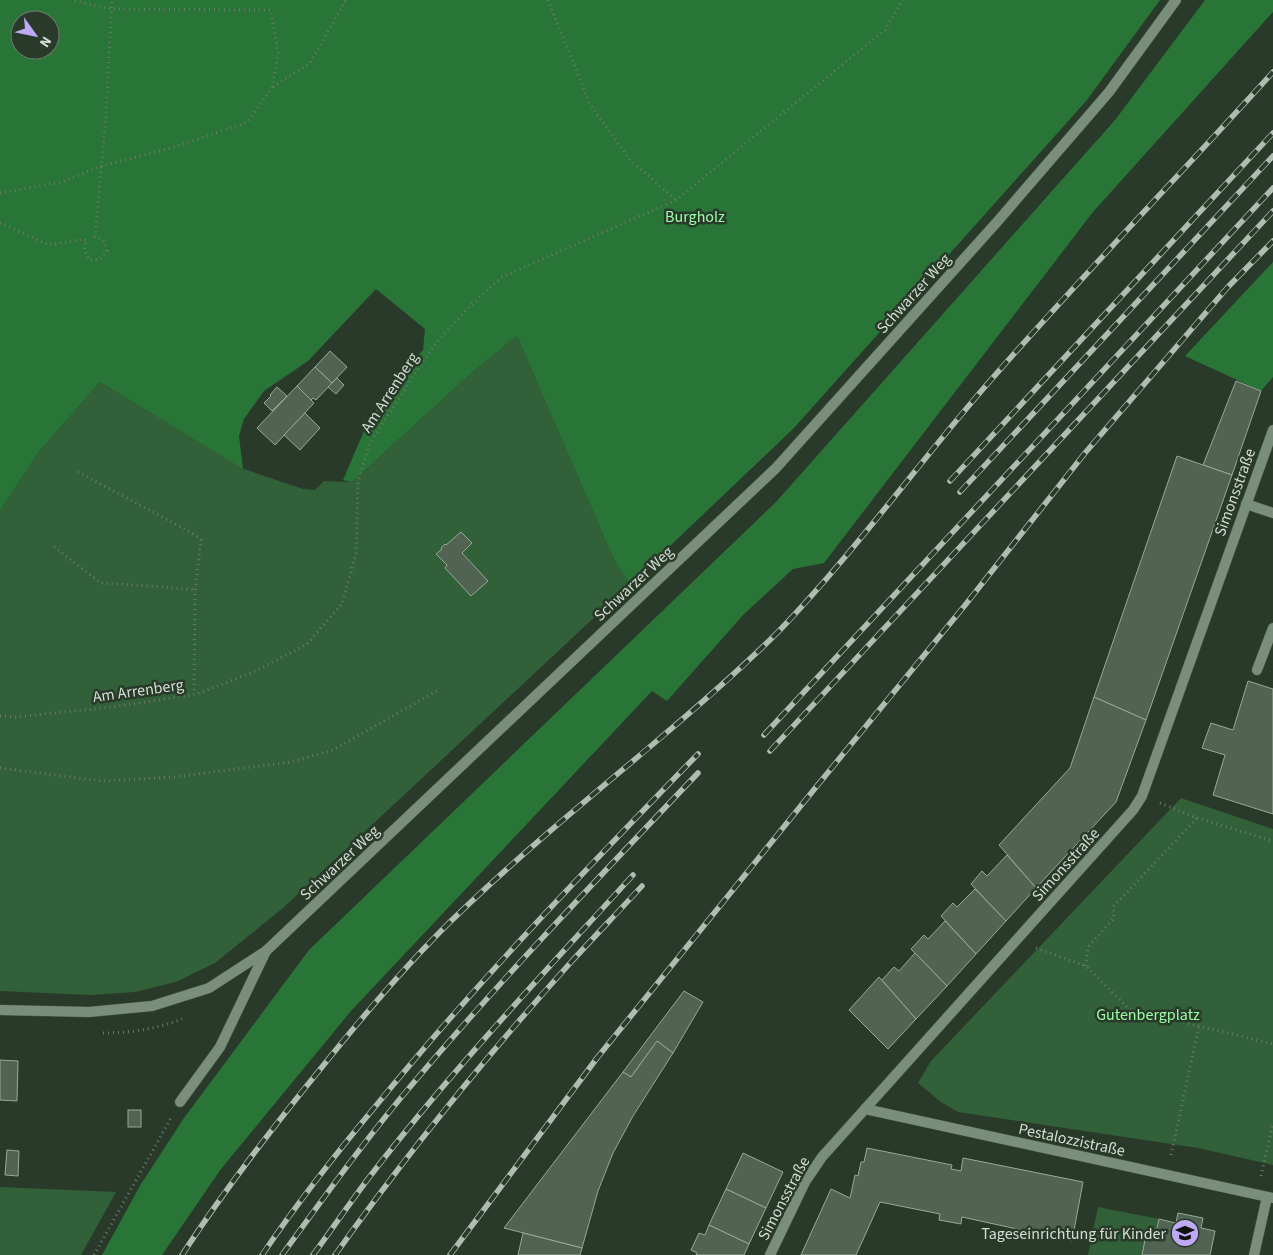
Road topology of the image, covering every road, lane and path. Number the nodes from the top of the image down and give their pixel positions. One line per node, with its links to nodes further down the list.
1 (71, 0): 7 (path)
2 (112, 0): 7 (path)
3 (346, 0): 8 (path)
4 (548, 0): 11 (path)
5 (903, 0): 11 (path, Am Arrenberg)
6 (1176, 0): 29 (street, Schwarzer Weg)
7 (112, 9): 8 (path); 9 (path)
8 (272, 88): 9 (path)
9 (102, 166): 10 (path); 12 (path)
10 (0, 193)
11 (676, 200): 22 (path, Am Arrenberg)
12 (0, 223)
13 (1273, 430): 15 (street, Simonsstraße)
14 (78, 472): 18 (path)
15 (1246, 504): 16 (street); 25 (street, Simonsstraße)
16 (1273, 513)
17 (54, 547): 18 (path)
18 (195, 590): 22 (path)
19 (1273, 628): 20 (street)
20 (1257, 670)
21 (440, 689): 24 (path)
22 (194, 694): 23 (path, Am Arrenberg)
23 (0, 716)
24 (0, 768)
25 (1142, 796): 26 (path); 28 (street, Simonsstraße)
26 (1197, 818): 27 (path); 30 (path)
27 (1273, 842)
28 (1017, 942): 30 (path); 35 (street, Simonsstraße)
29 (266, 951): 31 (street, Schwarzer Weg); 34 (street)
30 (1086, 966): 32 (path)
31 (0, 1010)
32 (1199, 1026): 33 (path); 37 (path)
33 (1273, 1044)
34 (180, 1102): 39 (path)
35 (865, 1109): 37 (street, Pestalozzistraße); 40 (street, Simonsstraße)
36 (1273, 1123): 38 (path)
37 (1167, 1176): 38 (street, Pestalozzistraße)
38 (1266, 1197): 41 (street)
39 (94, 1255)
40 (770, 1255)
41 (1254, 1255)

